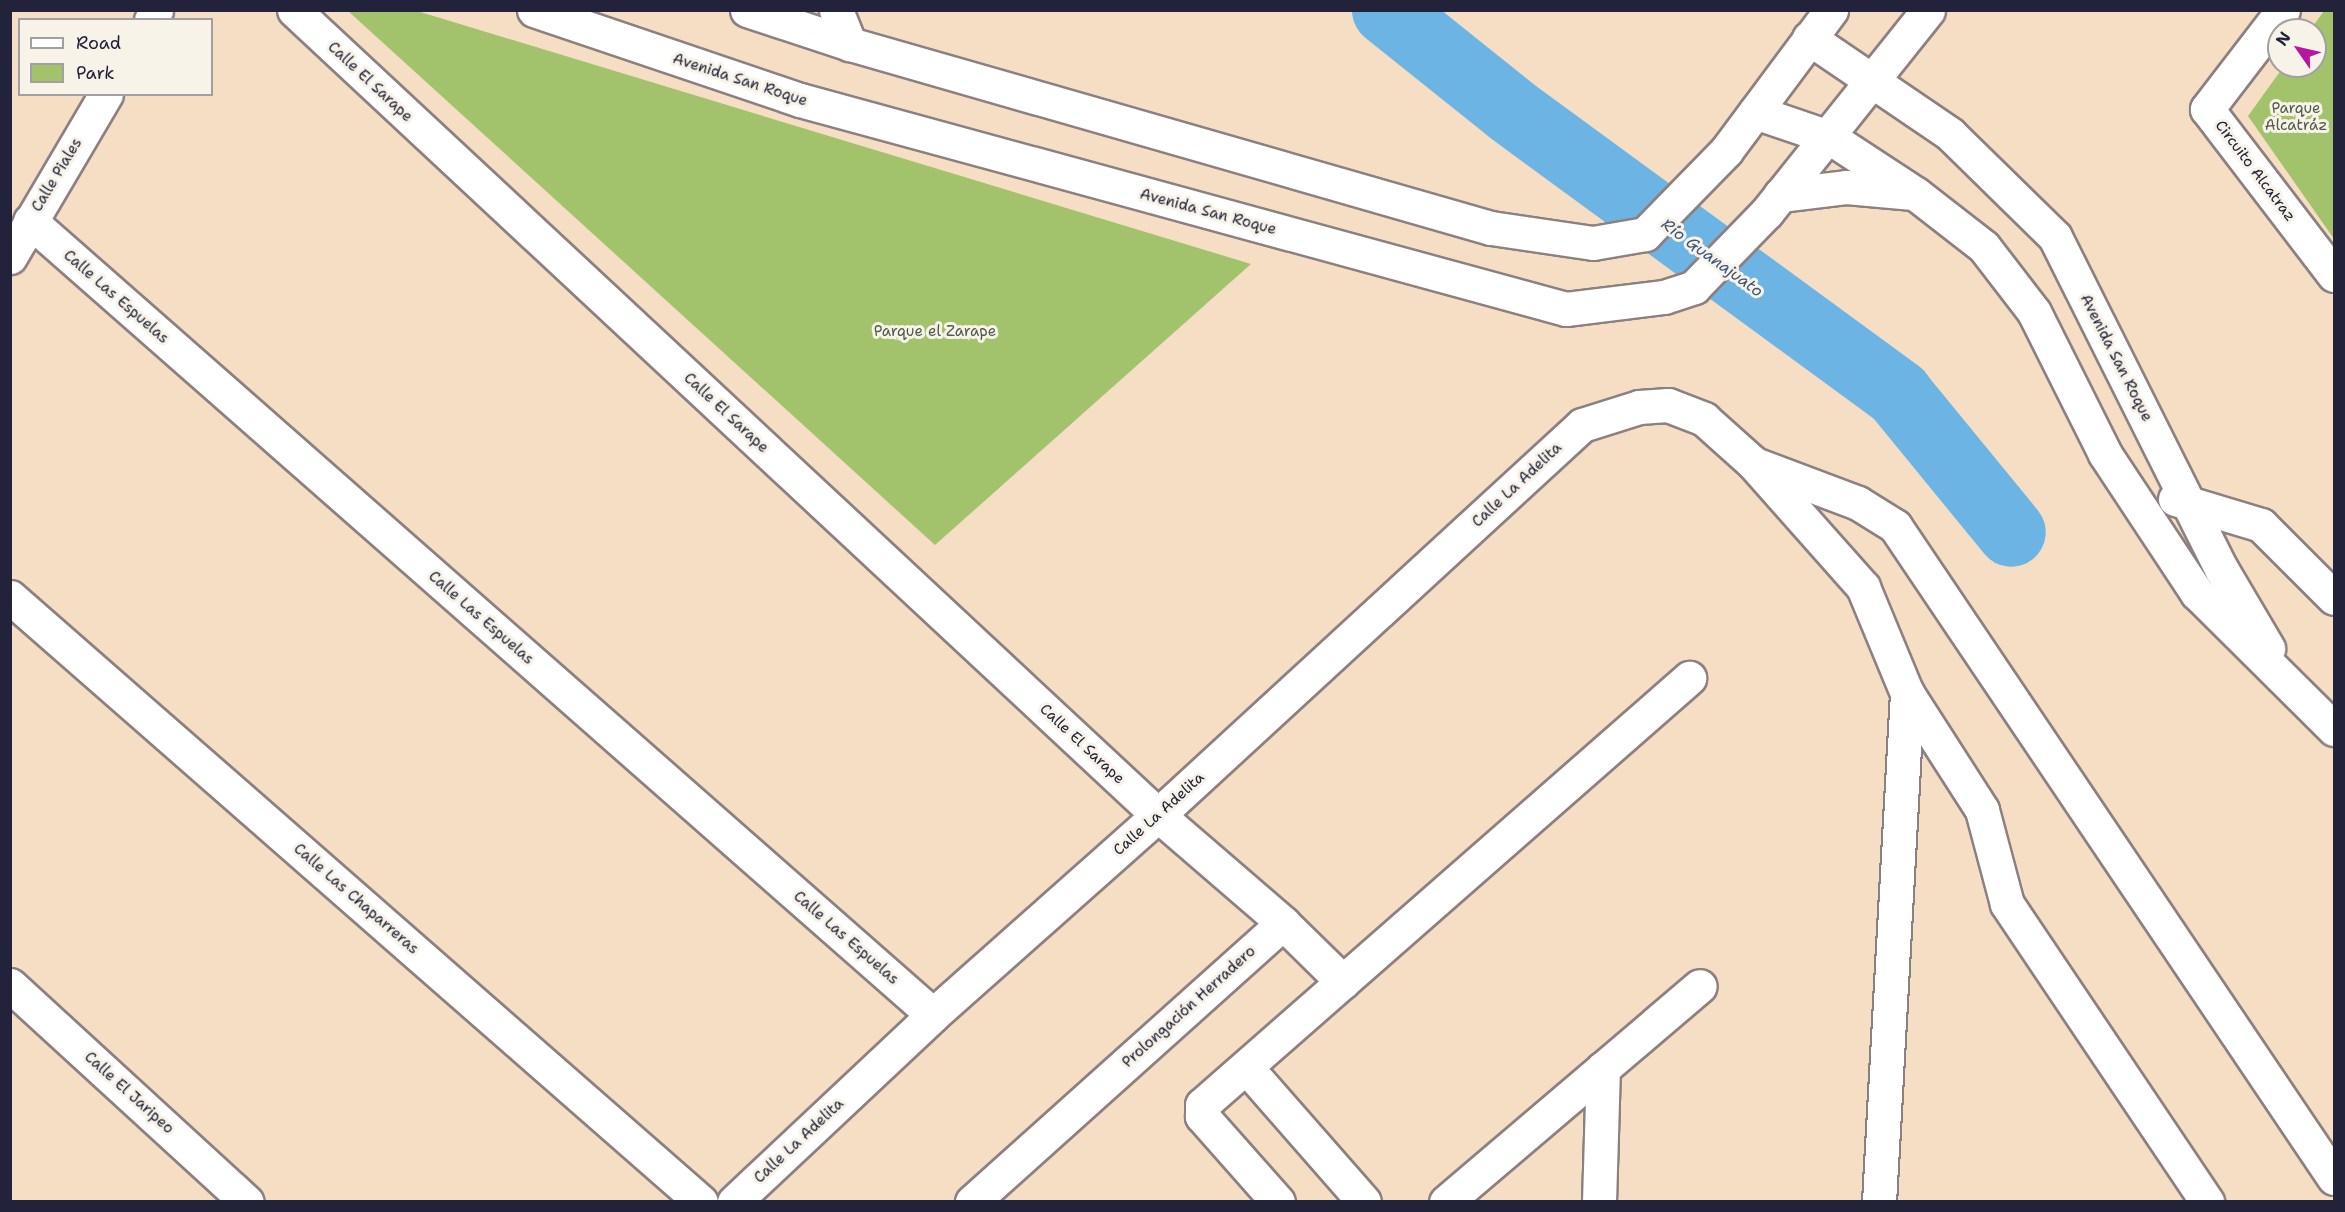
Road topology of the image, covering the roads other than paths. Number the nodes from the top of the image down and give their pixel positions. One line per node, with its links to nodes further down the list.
1 (294, 10): 28 (street, Calle El Sarape)
2 (534, 10): 15 (street, Avenida San Roque)
3 (747, 10): 9 (street)
4 (836, 10): 9 (street)
5 (1831, 10): 8 (street)
6 (1928, 10): 10 (street)
7 (2283, 10): 18 (street, Circuito Alcatraz)
8 (1809, 38): 10 (street, Avenida San Roque); 12 (street)
9 (850, 44): 12 (street)
10 (1872, 81): 13 (street, Avenida San Roque); 21 (street, Avenida San Roque)
11 (105, 96): 16 (street, Calle Piales)
12 (1755, 112): 13 (street, Avenida San Roque)
13 (1829, 137): 14 (street, Avenida San Roque); 15 (street, Avenida San Roque)
14 (1916, 194): 15 (street); 20 (street, Avenida San Roque)
15 (1773, 204)
16 (30, 221): 17 (street, Calle Piales); 33 (street, Calle Las Espuelas)
17 (10, 257)
18 (2334, 275)
19 (1753, 463): 26 (street); 28 (street, Calle La Adelita); 36 (street)
20 (2127, 487): 21 (street); 25 (street, Avenida San Roque)
21 (2188, 502): 23 (street); 25 (street, Avenida San Roque)
22 (10, 597): 38 (street, Calle Las Chaparreras)
23 (2334, 598)
24 (1689, 678): 30 (street)
25 (2293, 690): 27 (street, Avenida San Roque)
26 (1907, 693): 45 (street); 46 (street)
27 (2334, 729)
28 (1158, 815): 29 (street); 33 (street, Calle La Adelita)
29 (1283, 924): 30 (street); 40 (street, Prolongación Herradero)
30 (1343, 982): 34 (street)
31 (10, 985): 37 (street, Calle El Jaripeo)
32 (1700, 986): 35 (street)
33 (933, 1015): 39 (street, Calle La Adelita)
34 (1246, 1066): 41 (street); 42 (street)
35 (1603, 1068): 43 (street); 44 (street)
36 (2334, 1178)
37 (247, 1202)
38 (700, 1202)
39 (734, 1202)
40 (972, 1202)
41 (1278, 1202)
42 (1364, 1202)
43 (1446, 1202)
44 (1599, 1202)
45 (1880, 1202)
46 (2207, 1202)

